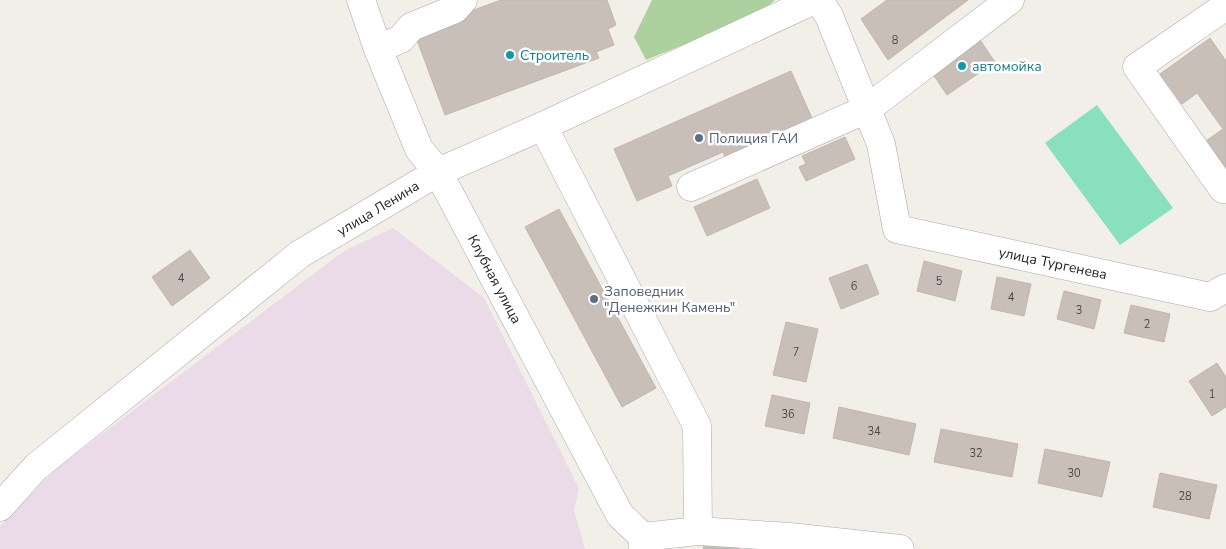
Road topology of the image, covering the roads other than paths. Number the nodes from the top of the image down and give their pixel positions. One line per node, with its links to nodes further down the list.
1 (362, 0): 7 (street, Клубная улица)
2 (463, 0): 7 (street)
3 (814, 0): 9 (street, улица Ленина)
4 (819, 0): 8 (street)
5 (1010, 0): 8 (street)
6 (1226, 6): 12 (street)
7 (378, 49): 10 (street, Клубная улица)
8 (867, 109): 11 (street); 13 (street, улица Тургенева)
9 (544, 126): 10 (street, улица Ленина); 15 (street)
10 (438, 172): 14 (street, улица Ленина); 16 (street, Клубная улица)
11 (691, 186)
12 (1226, 187)
13 (1218, 293)
14 (0, 507)
15 (698, 531): 16 (street); 17 (street)
16 (643, 543)
17 (900, 549)

